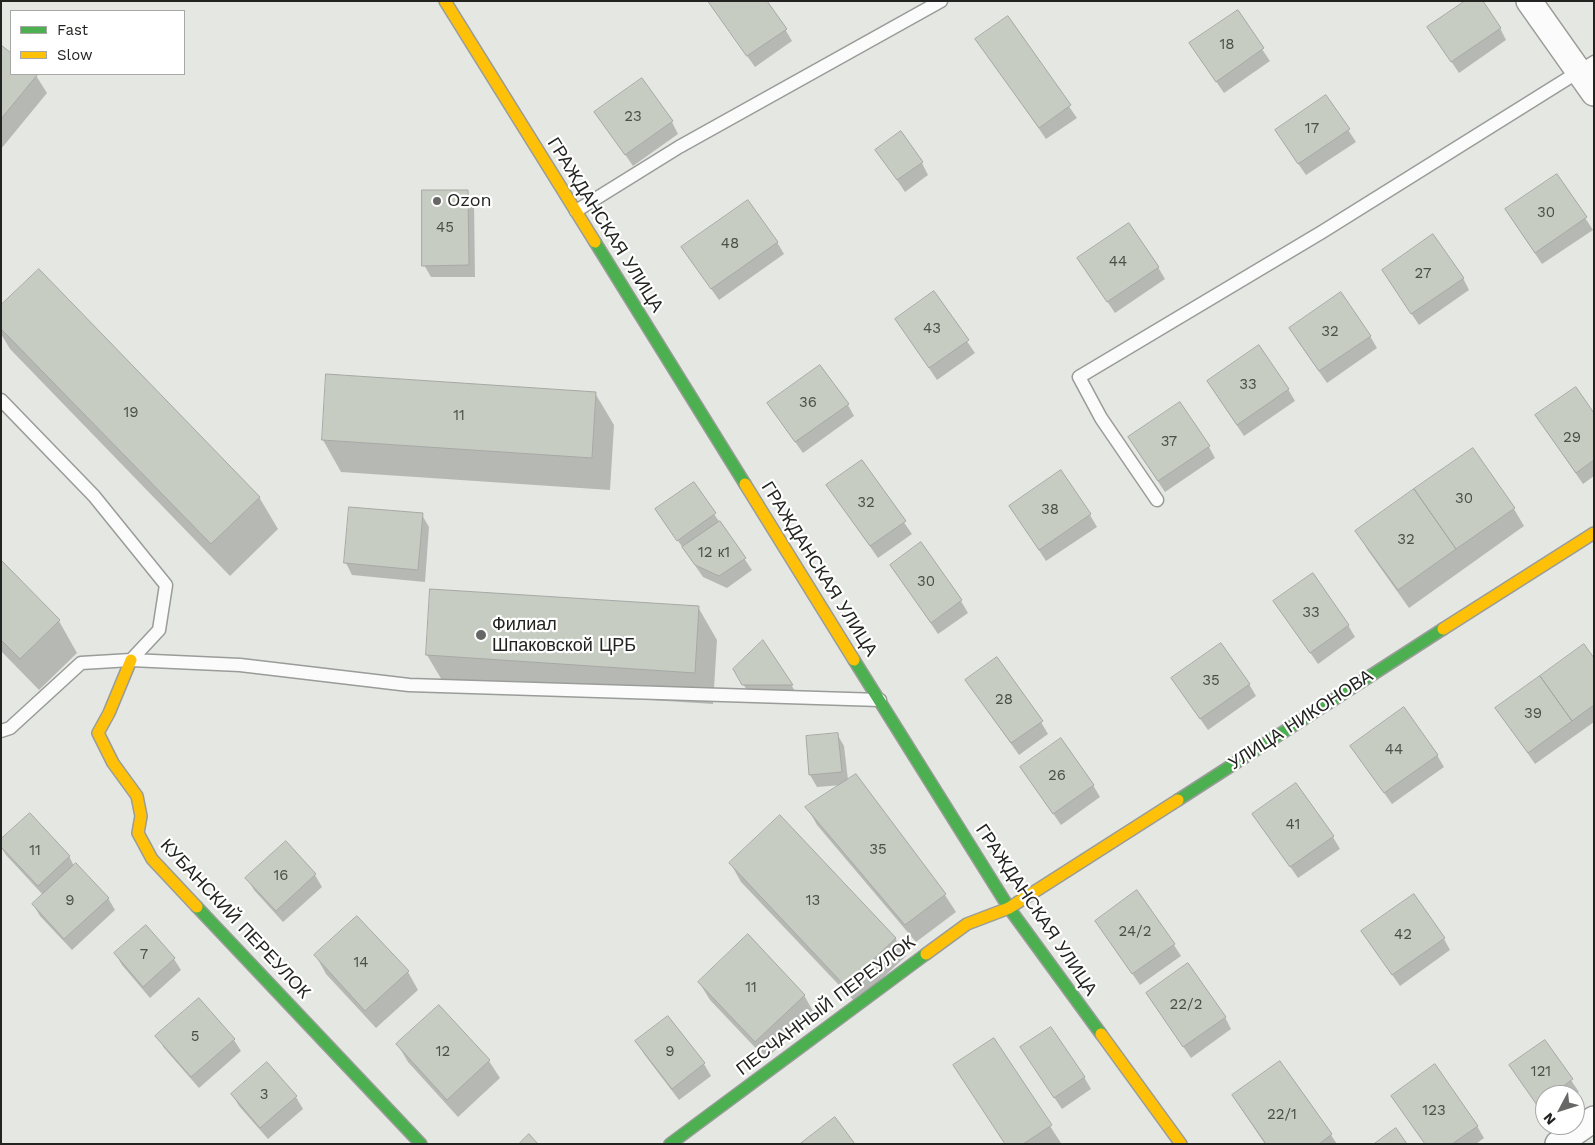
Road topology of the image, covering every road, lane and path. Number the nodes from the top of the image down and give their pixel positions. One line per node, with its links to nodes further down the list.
1 (445, 1): 6 (street, ГРАЖДАНСКАЯ УЛИЦА)
2 (941, 1): 6 (lane)
3 (1530, 1): 4 (street)
4 (1586, 67): 5 (street); 8 (lane)
5 (1594, 93)
6 (576, 211): 11 (street, ГРАЖДАНСКАЯ УЛИЦА)
7 (1, 400): 10 (lane)
8 (1157, 500)
9 (1594, 533): 13 (street, УЛИЦА НИКОНОВА)
10 (131, 660): 11 (lane); 12 (lane); 15 (street, КУБАНСКИЙ ПЕРЕУЛОК)
11 (880, 700): 13 (street, ГРАЖДАНСКАЯ УЛИЦА)
12 (1, 731)
13 (1009, 908): 16 (street, ПЕСЧАННЫЙ ПЕРЕУЛОК); 17 (street, ГРАЖДАНСКАЯ УЛИЦА)
14 (1594, 1119): 18 (street)
15 (421, 1144)
16 (670, 1144)
17 (1181, 1144)
18 (1558, 1144)

